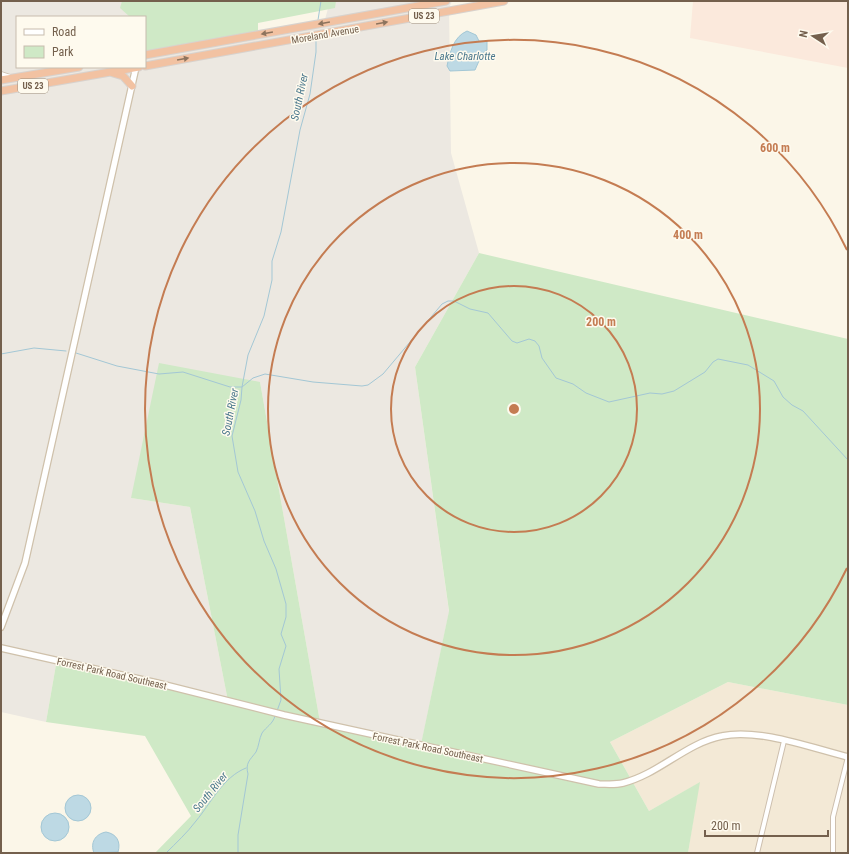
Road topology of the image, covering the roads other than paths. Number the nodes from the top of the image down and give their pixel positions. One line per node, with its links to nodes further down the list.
1 (446, 1): 3 (highway, Moreland Avenue / US 23, one-way to 3)
2 (504, 1): 4 (highway, Moreland Avenue / US 23, one-way to 2)
3 (146, 55)
4 (146, 66)
5 (73, 68): 10 (highway, US 23)
6 (132, 68): 8 (highway, US 23)
7 (137, 68): 12 (street)
8 (111, 72): 12 (highway); 13 (highway, US 23)
9 (1, 74): 10 (street)
10 (14, 78): 11 (highway, US 23)
11 (1, 80)
12 (132, 86): 14 (street)
13 (1, 91)
14 (1, 626)
15 (1, 648): 16 (street, Forrest Park Road Southeast)
16 (784, 741): 17 (street, Forrest Park Road Southeast); 18 (street)
17 (848, 757): 19 (street)
18 (757, 853)
19 (833, 853)

